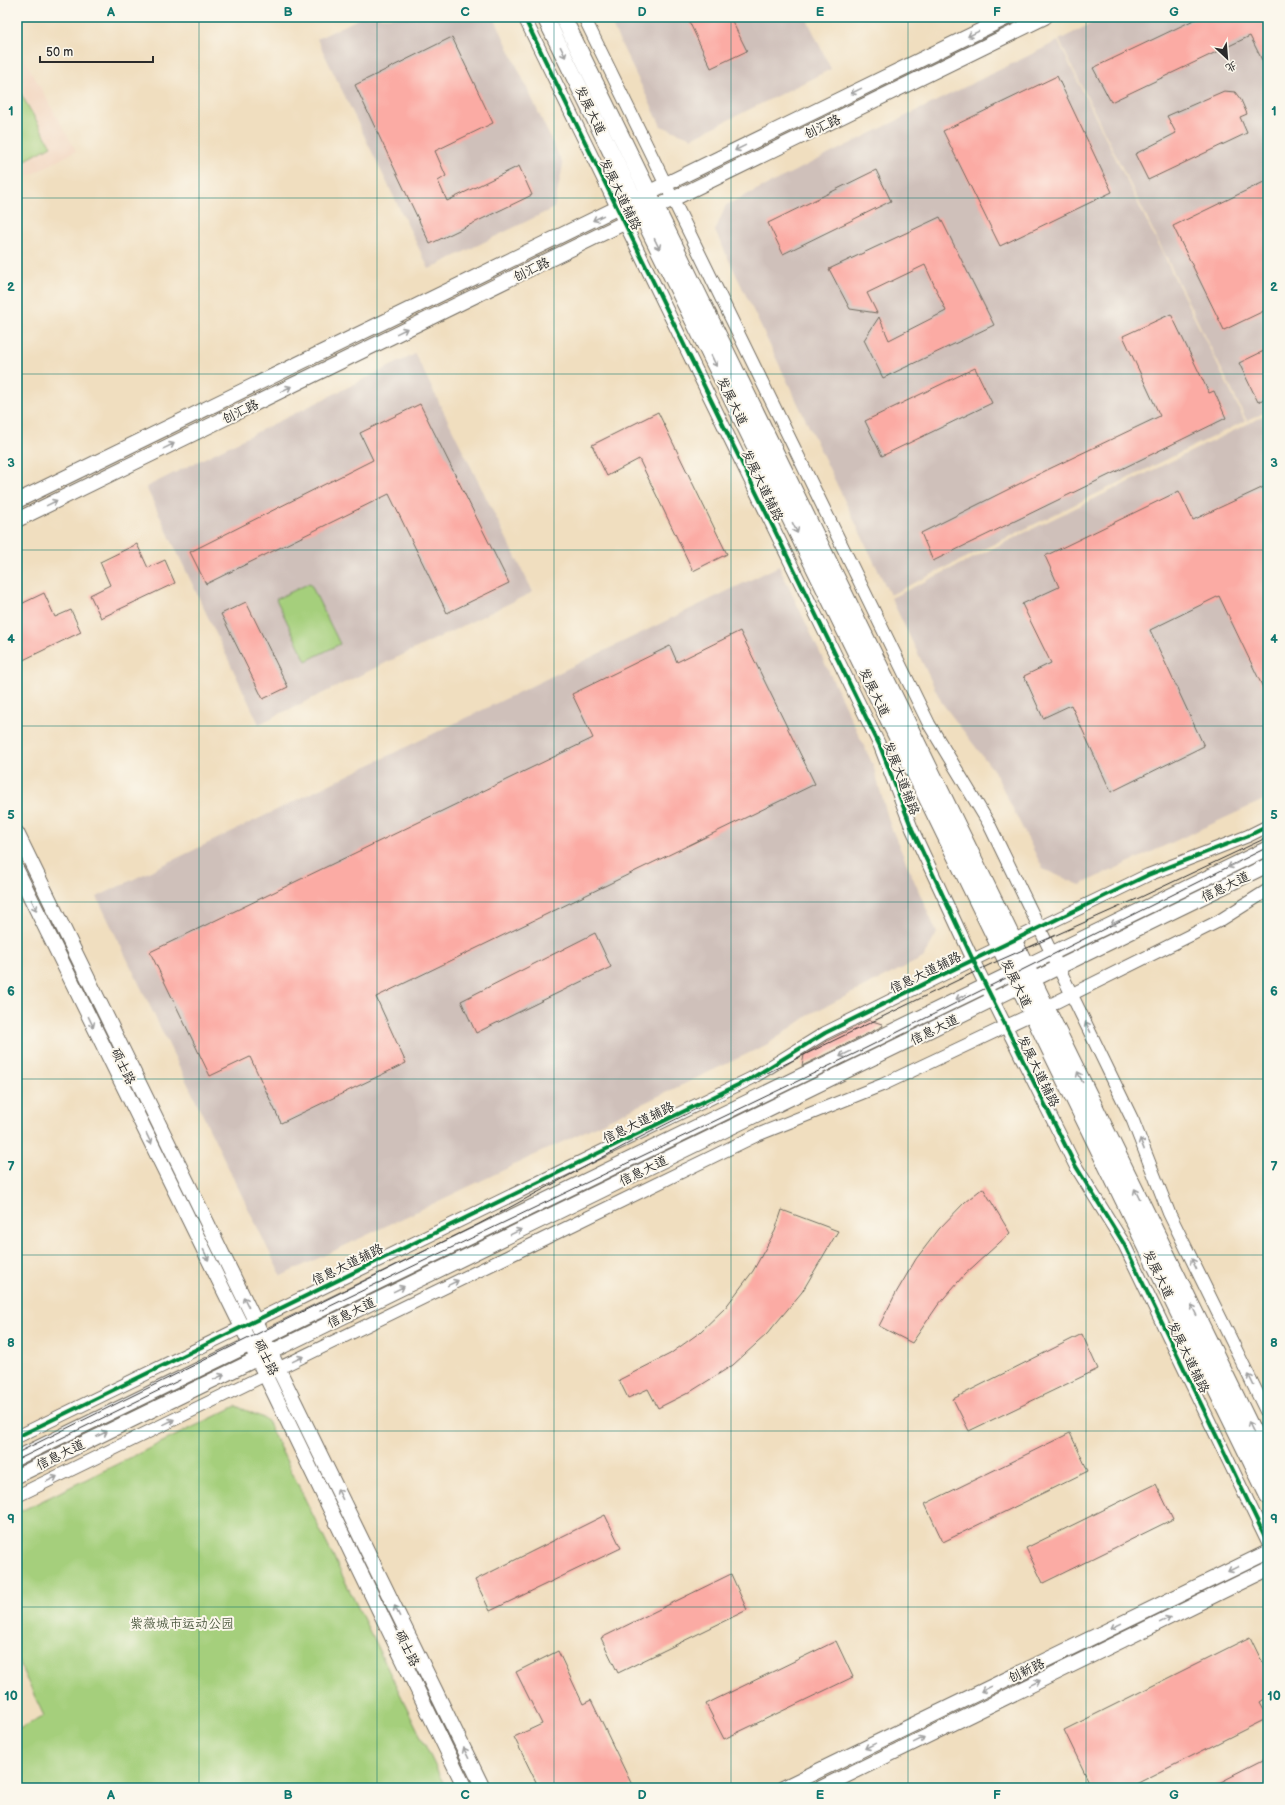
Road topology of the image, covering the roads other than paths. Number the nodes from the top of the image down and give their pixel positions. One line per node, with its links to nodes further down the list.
1 (524, 17): 12 (street, 发展大道辅路)
2 (545, 17): 10 (main road, 发展大道, one-way to 10)
3 (563, 17): 8 (main road, 发展大道)
4 (584, 17): 7 (street)
5 (1008, 17): 7 (street, 创汇路, one-way to 7)
6 (1046, 17): 9 (street, 创汇路)
7 (666, 184): 8 (street, 创汇路); 9 (street)
8 (650, 192): 10 (street, 创汇路); 11 (main road, 发展大道)
9 (673, 199): 11 (street, 创汇路); 23 (street)
10 (635, 200): 12 (street, 创汇路); 13 (main road, 发展大道)
11 (657, 207): 13 (street, 创汇路); 24 (main road, 发展大道)
12 (617, 208): 14 (street, 发展大道辅路); 15 (street, 创汇路, one-way to 15)
13 (642, 214): 14 (street, 创汇路); 24 (main road, 发展大道, one-way to 24)
14 (624, 223): 16 (street, 创汇路, one-way to 14); 26 (street, 发展大道辅路)
15 (17, 501)
16 (17, 520)
17 (1268, 826): 23 (street, 信息大道辅路)
18 (17, 833): 34 (street, 硕士路, one-way to 18)
19 (1268, 848): 25 (street, 信息大道, one-way to 25)
20 (1268, 865): 27 (street, 信息大道)
21 (17, 870): 35 (street, 硕士路, one-way to 35)
22 (1268, 890): 30 (street)
23 (1040, 928): 24 (street, 信息大道辅路); 25 (street)
24 (1006, 944): 26 (street, 信息大道辅路); 28 (main road, 发展大道)
25 (1052, 954): 27 (street); 28 (street, 信息大道)
26 (974, 960): 29 (street, 发展大道辅路); 34 (street, 信息大道辅路)
27 (1058, 967): 28 (street, 信息大道); 30 (street)
28 (1022, 976): 29 (street, 信息大道); 31 (street, 信息大道); 32 (main road, 发展大道)
29 (986, 985): 31 (street, 发展大道辅路); 36 (street, 信息大道, one-way to 36)
30 (1072, 994): 32 (street); 42 (street, one-way to 30)
31 (993, 1000): 33 (street, 发展大道辅路); 38 (street, 信息大道, one-way to 31)
32 (1039, 1011): 33 (street); 45 (main road, 发展大道, one-way to 32); 48 (main road, 发展大道)
33 (1007, 1026): 40 (street, one-way to 33); 49 (street, 发展大道辅路)
34 (255, 1320): 35 (street, 信息大道辅路); 36 (street, 硕士路)
35 (241, 1327): 37 (street, 硕士路); 43 (street, 信息大道辅路)
36 (264, 1338): 37 (street, 信息大道); 38 (street, 硕士路)
37 (250, 1345): 39 (street, 硕士路); 44 (street, 信息大道)
38 (270, 1352): 39 (street, 信息大道); 40 (street, 硕士路)
39 (256, 1358): 41 (street, 硕士路); 46 (street, 信息大道, one-way to 39)
40 (278, 1368): 41 (street); 53 (street, 硕士路, one-way to 40)
41 (264, 1375): 47 (street, one-way to 41); 52 (street, 硕士路)
42 (1268, 1416)
43 (17, 1437)
44 (17, 1458)
45 (1268, 1462)
46 (17, 1476)
47 (17, 1496)
48 (1268, 1496)
49 (1268, 1543)
50 (1268, 1552): 54 (street, 创新路, one-way to 54)
51 (1268, 1569): 55 (street, 创新路, one-way to 51)
52 (464, 1788)
53 (483, 1788)
54 (783, 1788)
55 (821, 1788)

